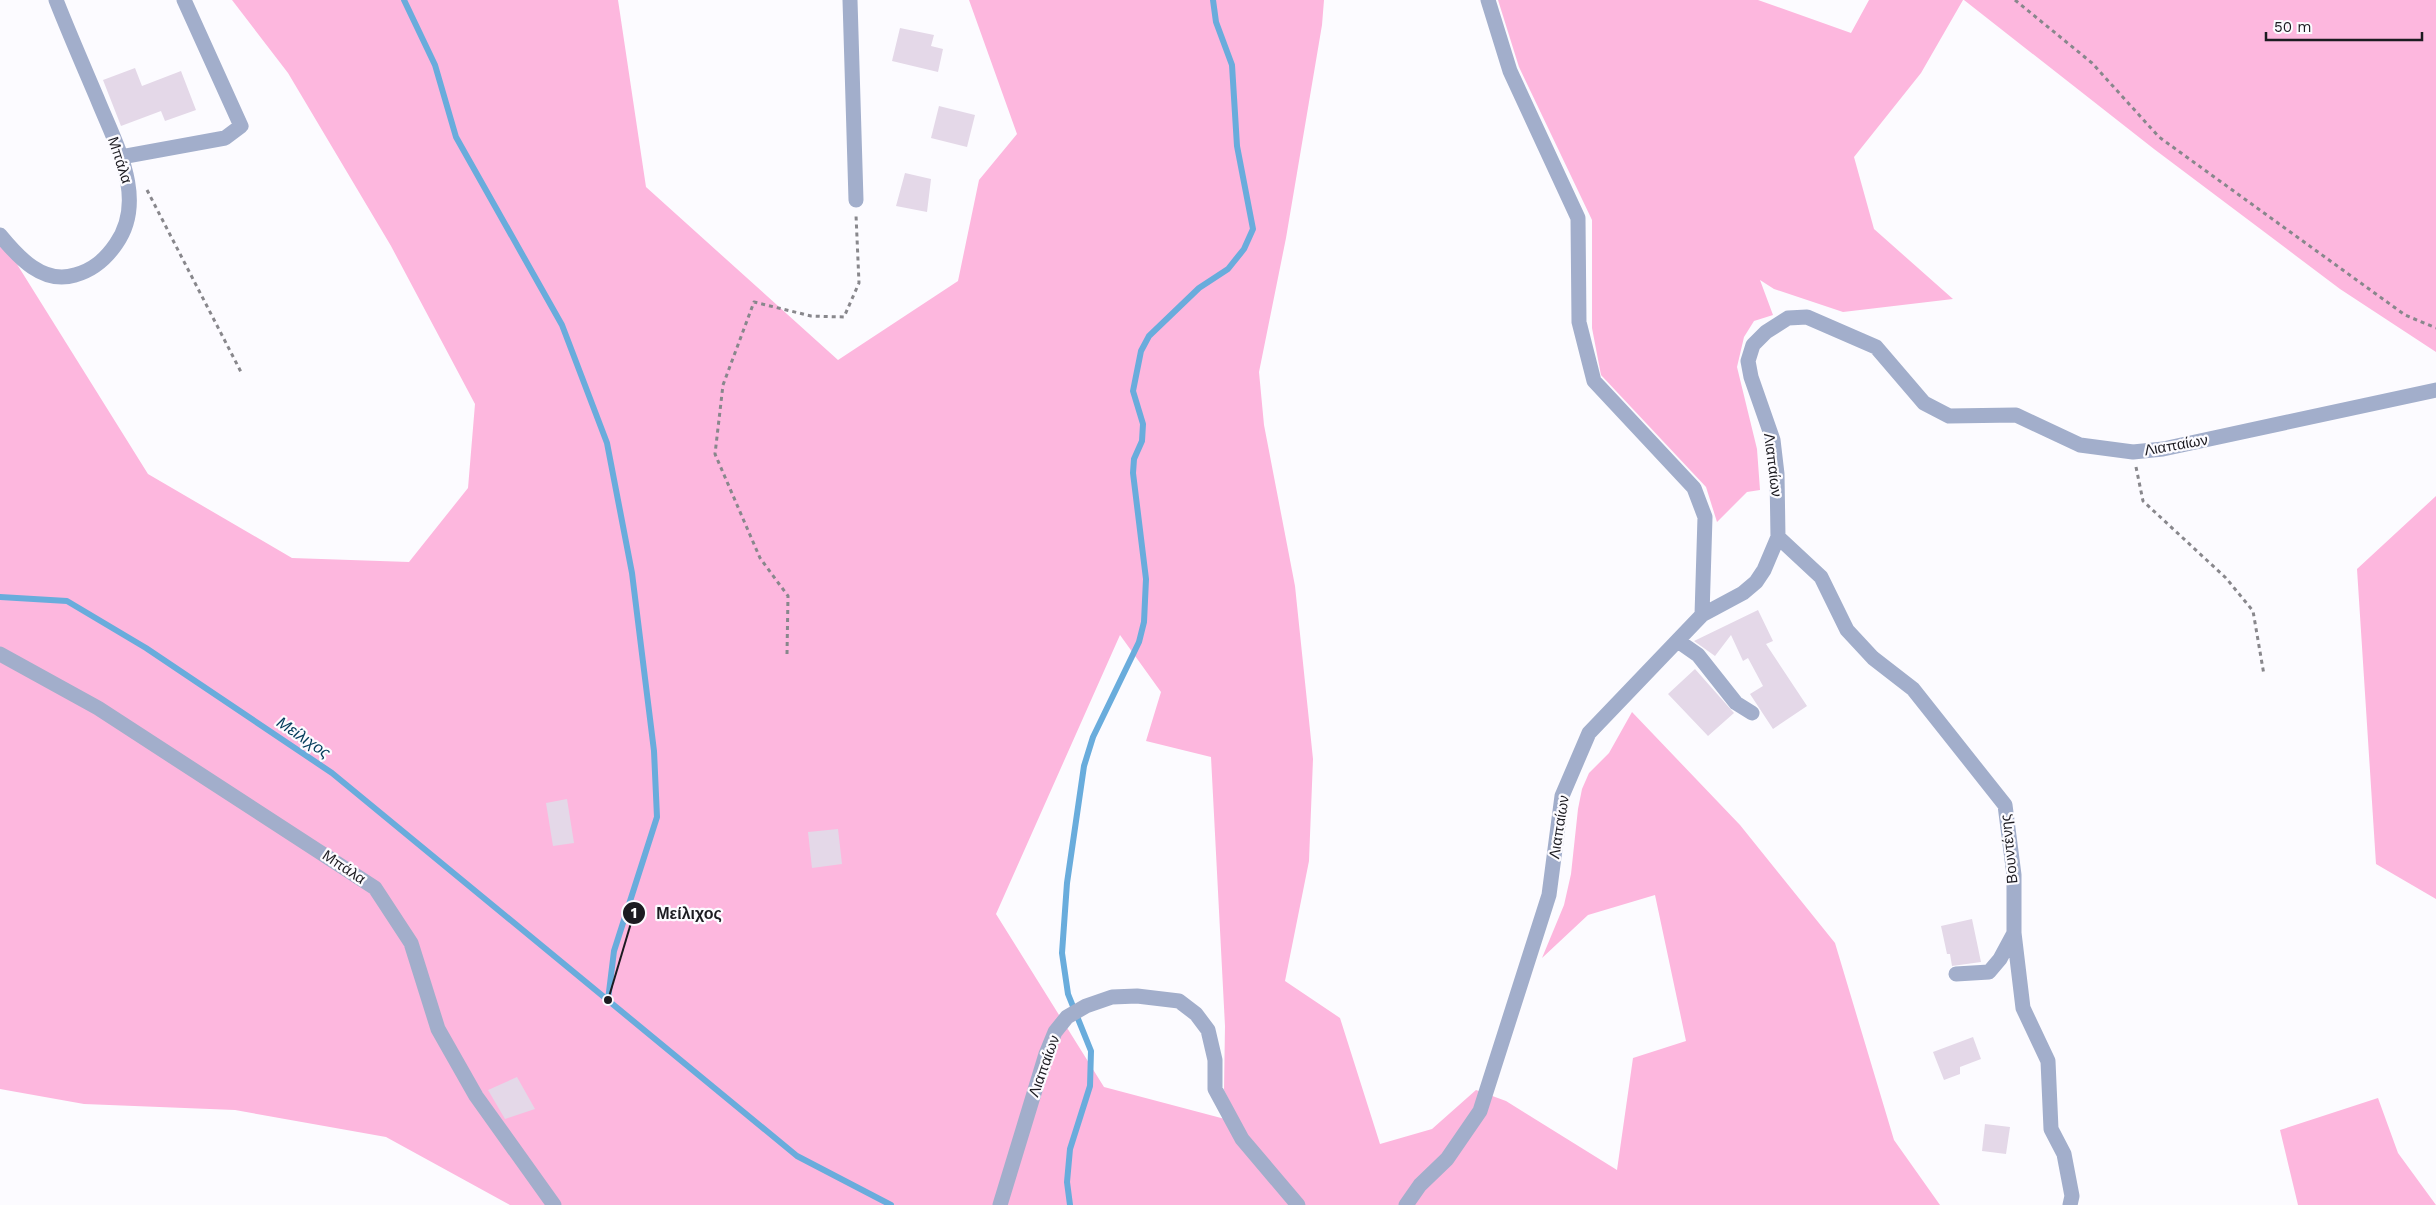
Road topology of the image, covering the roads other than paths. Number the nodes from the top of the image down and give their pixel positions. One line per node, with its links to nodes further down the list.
1 (56, 0): 5 (street, Μπάλα)
2 (184, 0): 5 (street)
3 (850, 0): 6 (street)
4 (1488, 0): 10 (street)
5 (121, 157): 7 (street, Μπάλα)
6 (856, 200)
7 (0, 235)
8 (2436, 390): 9 (street, Λιαπαίων)
9 (1778, 538): 10 (street, Λιαπαίων); 14 (street, Βουντένης)
10 (1702, 615): 11 (street, Λιαπαίων)
11 (1678, 641): 13 (street); 19 (street, Λιαπαίων)
12 (0, 654): 16 (street, Μπάλα)
13 (1752, 713)
14 (2014, 933): 15 (street); 20 (street, Βουντένης)
15 (1956, 974)
16 (554, 1205)
17 (1000, 1205): 18 (street, Λιαπαίων)
18 (1298, 1205)
19 (1406, 1205)
20 (2070, 1205)

